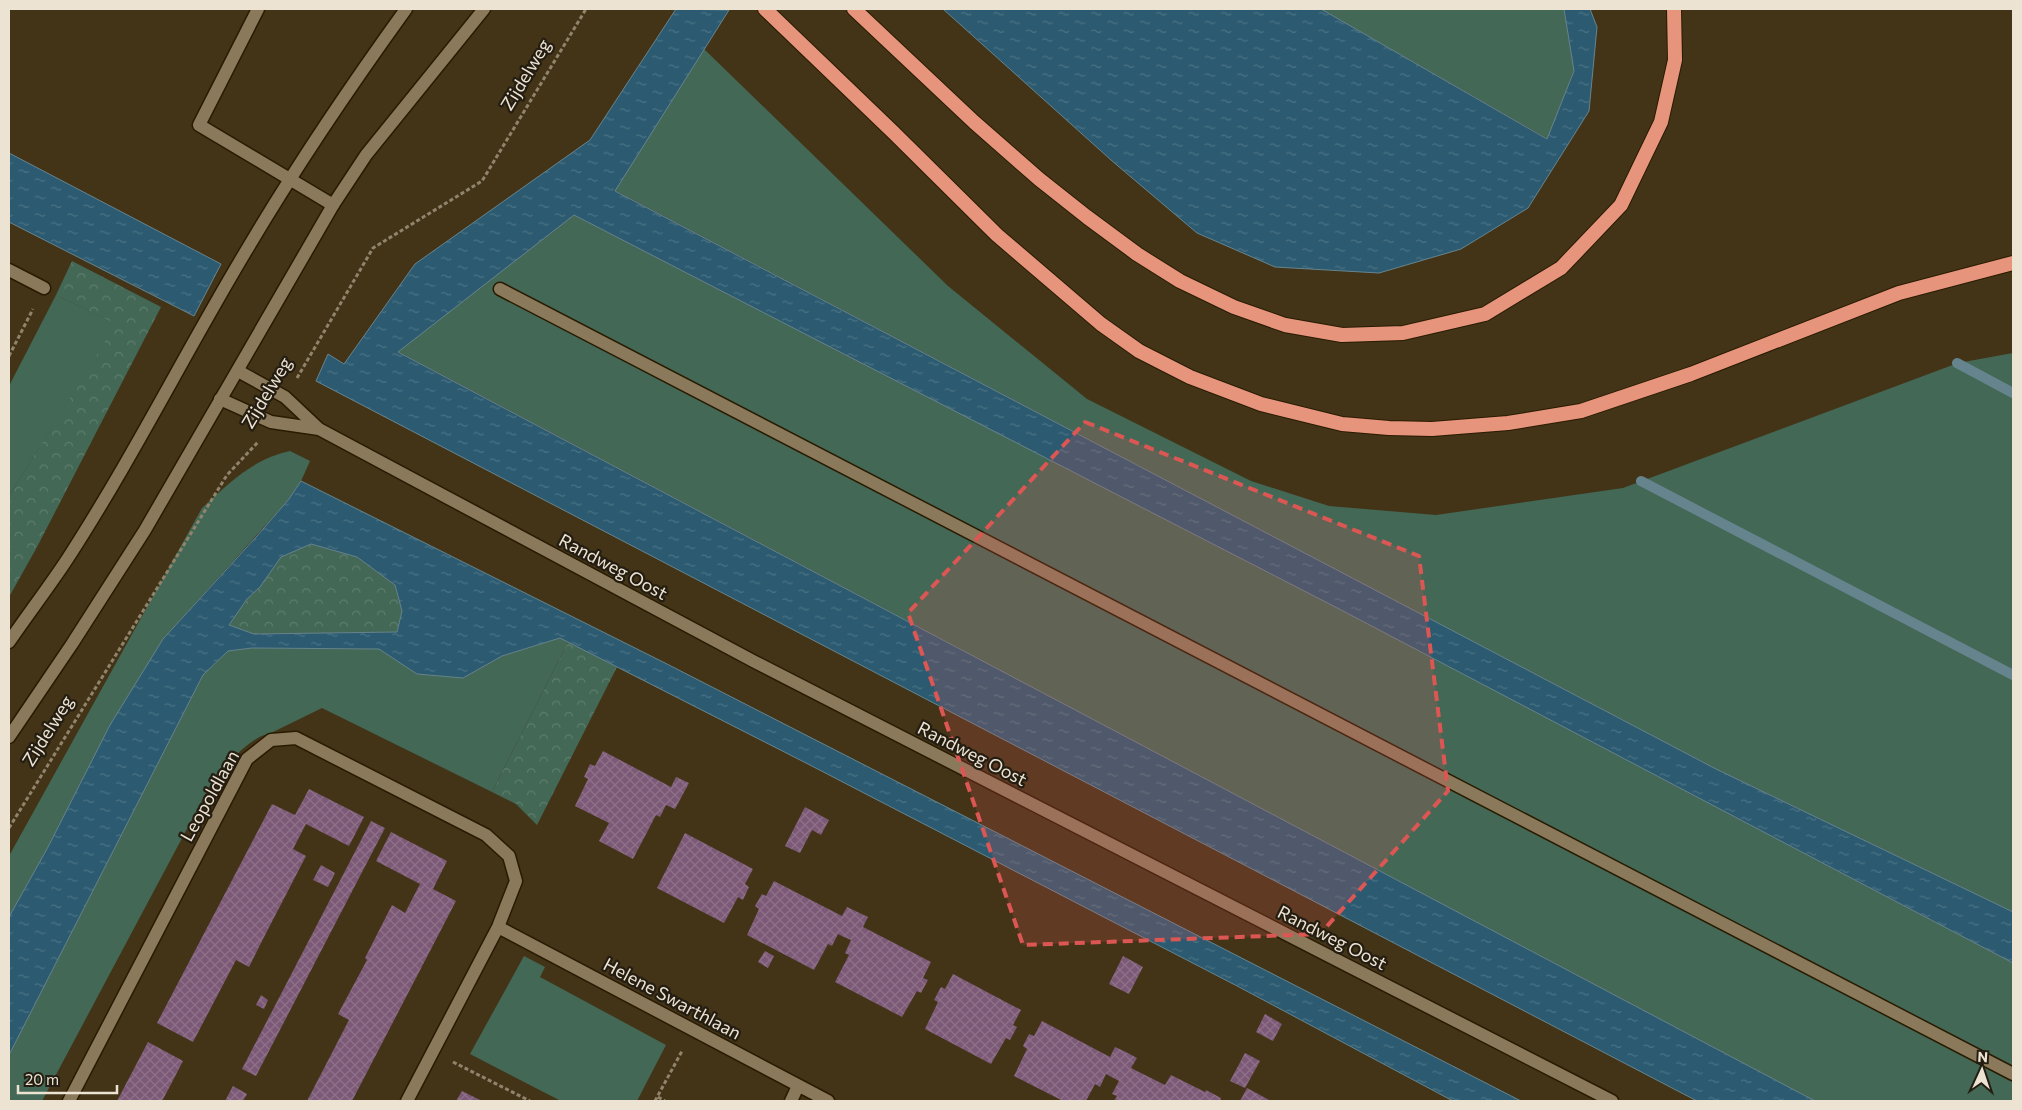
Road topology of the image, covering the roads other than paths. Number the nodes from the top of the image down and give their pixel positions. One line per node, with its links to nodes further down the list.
1 (258, 9): 10 (street)
2 (406, 9): 10 (street)
3 (484, 9): 11 (street, Zijdelweg)
4 (765, 9): 12 (highway)
5 (846, 9): 9 (highway)
6 (854, 9): 9 (highway)
7 (860, 9): 9 (highway)
8 (1674, 9): 9 (highway)
9 (872, 26)
10 (290, 179): 11 (street); 19 (street)
11 (333, 205): 16 (street, Zijdelweg)
12 (2013, 263)
13 (9, 270): 14 (street)
14 (44, 288)
15 (500, 289): 22 (street)
16 (238, 371): 17 (street, Zijdelweg); 18 (street, Randweg Oost)
17 (220, 400): 18 (street, Randweg Oost); 20 (street, Zijdelweg)
18 (319, 429): 28 (street, Randweg Oost)
19 (9, 642)
20 (9, 737)
21 (498, 928): 23 (street, Helene Swarthlaan); 24 (street, Leopoldlaan); 25 (street, Leopoldlaan)
22 (2013, 1074)
23 (798, 1086): 26 (street); 27 (street, Helene Swarthlaan)
24 (69, 1101)
25 (407, 1101)
26 (790, 1101)
27 (828, 1101)
28 (1612, 1101)

